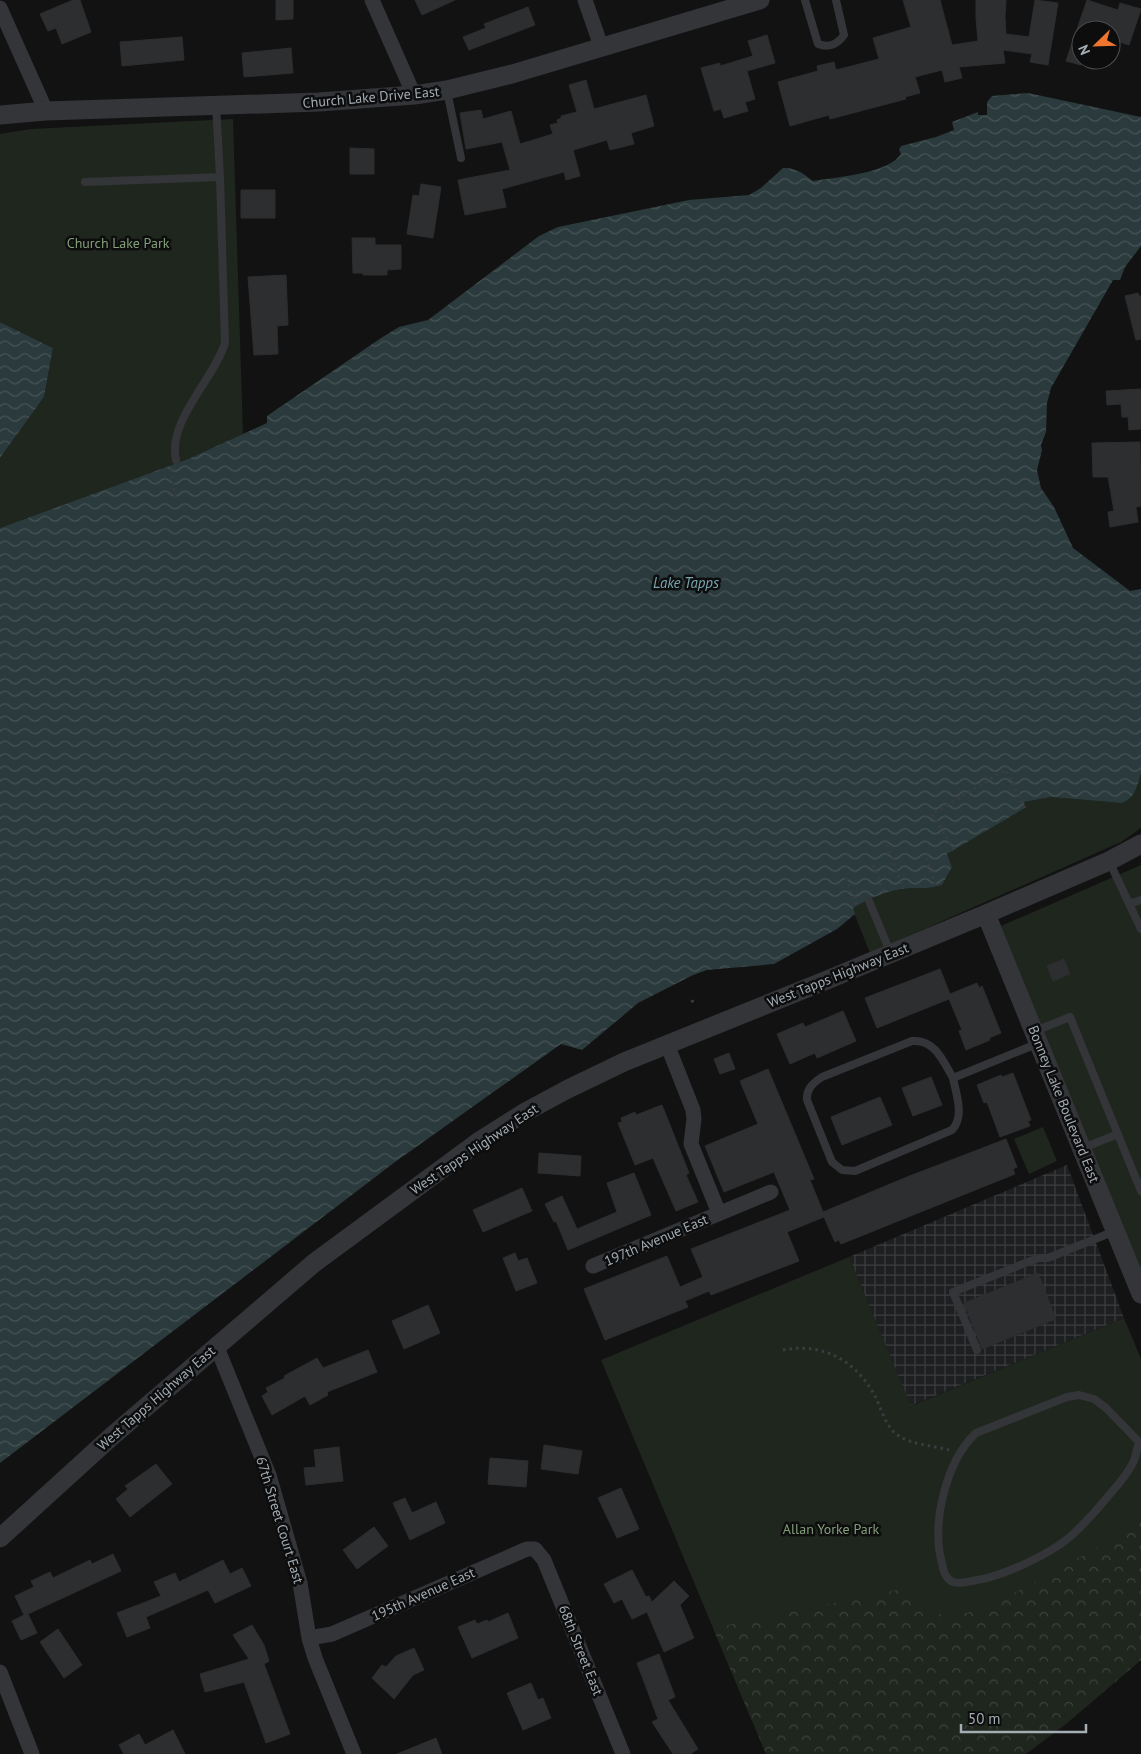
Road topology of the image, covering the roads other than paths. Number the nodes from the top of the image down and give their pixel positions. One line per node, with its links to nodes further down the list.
1 (372, 0): 9 (street)
2 (585, 0): 7 (street)
3 (760, 0): 7 (street, Church Lake Drive East)
4 (806, 0): 5 (lane)
5 (836, 0)
6 (0, 8): 11 (street)
7 (601, 46): 8 (street, Church Lake Drive East)
8 (447, 90): 9 (street, Church Lake Drive East); 13 (lane)
9 (414, 95): 10 (street, Church Lake Drive East)
10 (216, 105): 11 (street, Church Lake Drive East); 14 (lane)
11 (46, 110): 12 (street, Church Lake Drive East)
12 (0, 115)
13 (461, 158)
14 (220, 176): 15 (lane); 16 (lane)
15 (85, 182)
16 (173, 462)
17 (1141, 844): 18 (street, West Tapps Highway East)
18 (1109, 861): 21 (lane); 22 (street, West Tapps Highway East)
19 (1141, 900): 21 (lane)
20 (870, 901): 24 (lane)
21 (1129, 904): 23 (lane)
22 (986, 914): 24 (street, West Tapps Highway East); 25 (street, Bonney Lake Boulevard East)
23 (1141, 929)
24 (890, 954): 26 (street, West Tapps Highway East)
25 (1037, 1037): 27 (lane); 28 (lane); 29 (street, Bonney Lake Boulevard East)
26 (667, 1044): 32 (street, 197th Avenue East); 36 (street, West Tapps Highway East)
27 (953, 1078): 27 (lane)
28 (1118, 1134): 29 (lane); 30 (lane)
29 (1082, 1149): 33 (street, Bonney Lake Boulevard East)
30 (1141, 1191)
31 (770, 1192): 32 (street, 197th Avenue East)
32 (719, 1213): 34 (street, 197th Avenue East)
33 (1115, 1231): 35 (street, Bonney Lake Boulevard East); 37 (lane)
34 (593, 1266)
35 (1141, 1294)
36 (216, 1345): 39 (street, West Tapps Highway East); 41 (street, 67th Street Court East)
37 (977, 1350)
38 (1140, 1442): 38 (lane)
39 (0, 1538)
40 (535, 1548): 41 (street, 195th Avenue East); 45 (street, 68th Street East)
41 (309, 1638): 44 (street, 67th Street Court East)
42 (0, 1672): 43 (street)
43 (32, 1754)
44 (354, 1754)
45 (623, 1754)

